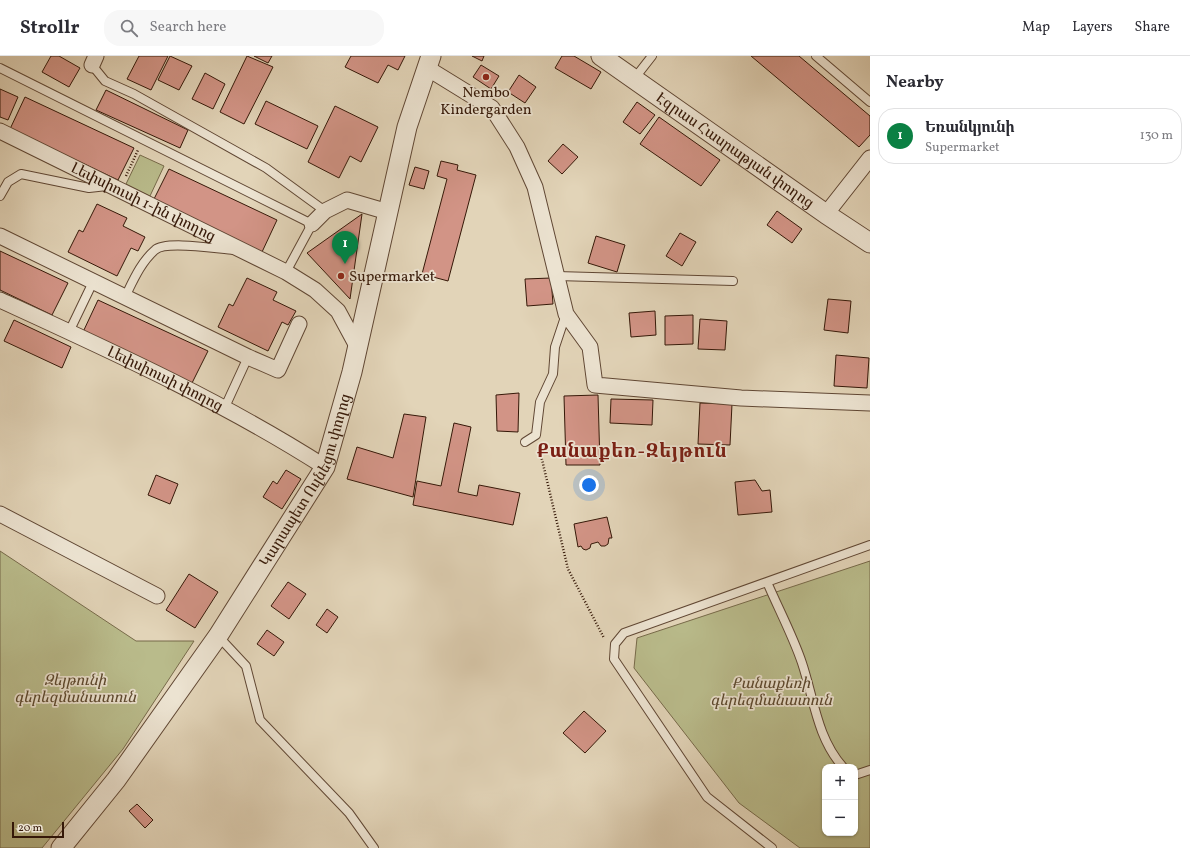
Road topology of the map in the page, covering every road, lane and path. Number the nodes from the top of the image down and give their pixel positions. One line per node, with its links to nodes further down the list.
1 (601, 56): 8 (street, Էզրաս Հասրաթյան փողոց)
2 (617, 56): 8 (street, Էզրաս Հասրաթյան փողոց)
3 (652, 56): 8 (lane)
4 (816, 56): 9 (lane)
5 (94, 60): 16 (lane)
6 (429, 62): 17 (street, Կարապետ Ուլնեցու փողոց); 24 (street)
7 (0, 68): 11 (lane)
8 (637, 75): 15 (street, Էզրաս Հասրաթյան փողոց)
9 (870, 102)
10 (0, 131): 13 (street, Լեփսիուսի 1-ին փողոց)
11 (143, 140): 13 (path); 18 (lane)
12 (870, 158): 15 (street)
13 (118, 183): 14 (lane); 22 (street, Լեփսիուսի 1-ին փողոց)
14 (0, 196)
15 (828, 210): 19 (street, Էզրաս Հասրաթյան փողոց); 21 (street, Էզրաս Հասրաթյան փողոց)
16 (325, 211): 17 (street); 18 (street)
17 (388, 212): 32 (street, Կարապետ Ուլնեցու փողոց)
18 (312, 224): 23 (lane)
19 (870, 234)
20 (0, 236): 26 (street)
21 (870, 243)
22 (245, 251): 23 (street, Լեփսիուսի 1-ին փողոց); 27 (lane)
23 (286, 272): 32 (street, Լեփսիուսի 1-ին փողոց)
24 (557, 276): 25 (lane); 29 (street)
25 (733, 281)
26 (93, 282): 27 (street); 31 (lane)
27 (125, 297): 33 (street)
28 (0, 300): 31 (street, Լեփսիուսի փողոց)
29 (566, 314): 34 (street); 36 (lane)
30 (299, 324): 33 (street)
31 (69, 332): 35 (street, Լեփսիուսի փողոց)
32 (358, 348): 38 (street, Կարապետ Ուլնեցու փողոց)
33 (248, 356): 35 (lane)
34 (870, 403)
35 (225, 407): 38 (street, Լեփսիուսի փողոց)
36 (536, 435): 37 (lane); 44 (path)
37 (525, 442)
38 (325, 467): 43 (street, Կարապետ Ուլնեցու փողոց)
39 (0, 514): 42 (street)
40 (870, 545): 41 (lane)
41 (767, 582): 44 (lane); 45 (lane)
42 (157, 596)
43 (218, 636): 48 (street, Կարապետ Ուլնեցու փողոց); 49 (lane)
44 (614, 659): 50 (lane)
45 (840, 764)
46 (870, 770): 47 (lane)
47 (858, 774)
48 (61, 848)
49 (374, 848)
50 (772, 848)

